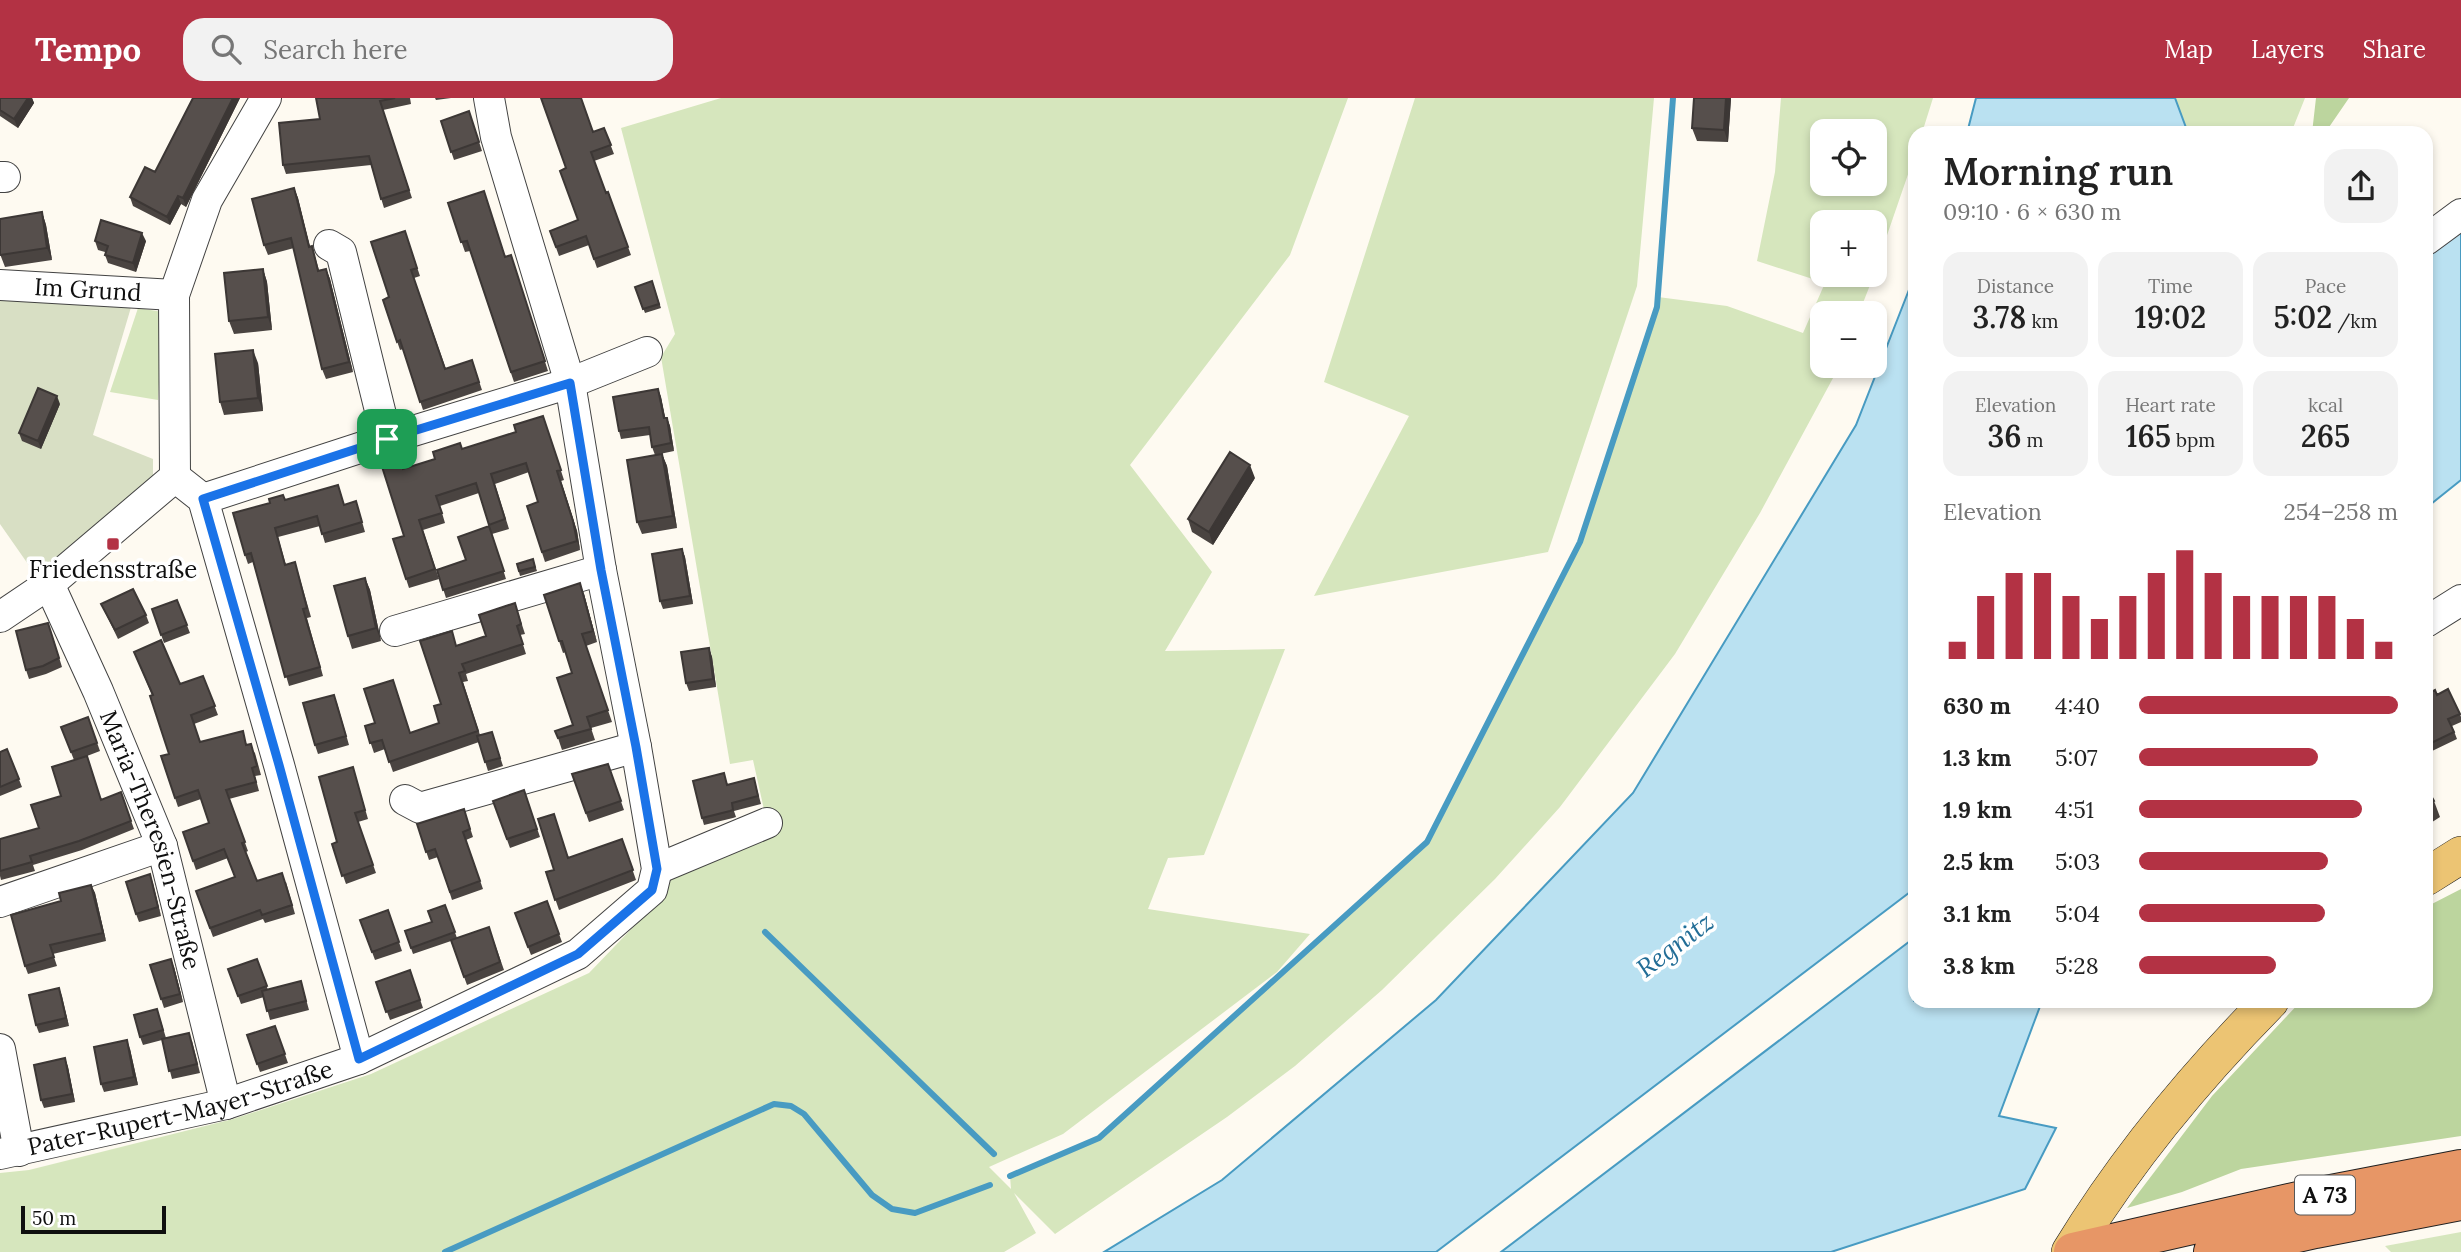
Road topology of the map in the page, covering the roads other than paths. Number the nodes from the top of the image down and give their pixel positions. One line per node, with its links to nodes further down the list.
1 (266, 98): 7 (street)
2 (489, 98): 9 (street)
3 (2461, 214): 4 (street)
4 (2433, 235)
5 (329, 244): 10 (street)
6 (0, 285): 7 (street, Im Grund)
7 (174, 295): 11 (street)
8 (647, 352): 9 (street)
9 (570, 383): 10 (street); 13 (street)
10 (387, 439): 12 (street)
11 (175, 477): 12 (street); 14 (street)
12 (203, 499): 29 (street)
13 (601, 570): 18 (street); 19 (street)
14 (49, 584): 16 (street); 22 (street, Maria-Theresien-Straße)
15 (2461, 600): 17 (street)
16 (0, 617)
17 (2433, 618)
18 (395, 631)
19 (636, 747): 20 (street); 24 (street)
20 (405, 800)
21 (767, 823): 24 (street)
22 (162, 846): 26 (street); 30 (street, Maria-Theresien-Straße)
23 (2461, 855): 25 (main road)
24 (657, 869): 29 (street, Pater-Rupert-Mayer-Straße)
25 (2433, 873)
26 (0, 902)
27 (2263, 1008): 35 (main road)
28 (0, 1049): 31 (street)
29 (359, 1059): 30 (street, Pater-Rupert-Mayer-Straße)
30 (226, 1104): 31 (street, Pater-Rupert-Mayer-Straße)
31 (9, 1152)
32 (2461, 1169): 35 (highway, A 73)
33 (2461, 1201): 34 (highway, A 73)
34 (2238, 1250)
35 (2071, 1252)
36 (2298, 1252): 37 (highway)
37 (2330, 1252)

